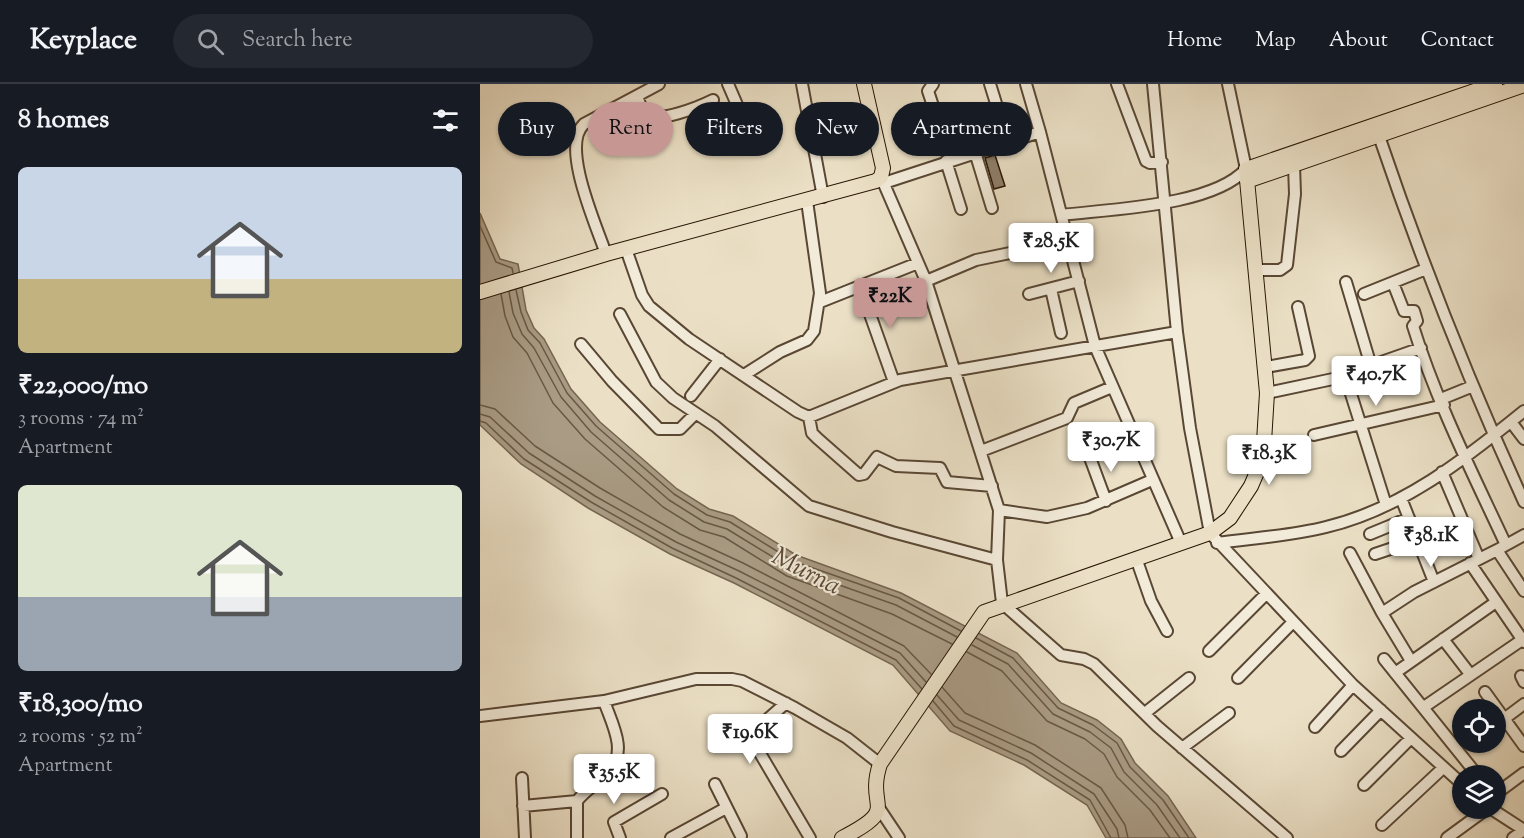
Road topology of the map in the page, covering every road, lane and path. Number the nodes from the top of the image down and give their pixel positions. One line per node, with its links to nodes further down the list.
1 (659, 84): 13 (street)
2 (728, 84): 15 (street)
3 (802, 84): 27 (street)
4 (864, 84): 26 (main road)
5 (933, 84): 22 (street)
6 (990, 84): 16 (street)
7 (1026, 84): 17 (street)
8 (1117, 84): 23 (street)
9 (1153, 84): 23 (street)
10 (1228, 84): 25 (street)
11 (1524, 85): 12 (main road)
12 (1494, 88): 19 (main road); 25 (main road)
13 (637, 96): 14 (street); 35 (street)
14 (713, 100)
15 (736, 102)
16 (996, 102)
17 (1040, 132): 18 (street); 32 (street)
18 (1032, 134)
19 (1378, 136): 24 (main road); 37 (street)
20 (962, 156): 22 (street)
21 (976, 156): 30 (street)
22 (948, 160): 26 (street); 31 (street)
23 (1162, 162): 29 (street)
24 (1294, 165): 25 (main road); 38 (street)
25 (1243, 176): 29 (street); 38 (main road)
26 (883, 180): 27 (main road); 36 (street)
27 (823, 197): 28 (main road)
28 (807, 201): 34 (main road); 48 (street)
29 (1166, 203): 32 (street); 51 (street)
30 (992, 208)
31 (961, 209)
32 (1062, 215): 33 (street)
33 (1069, 241): 39 (street); 40 (street)
34 (626, 249): 35 (main road); 56 (street)
35 (606, 254): 45 (main road)
36 (918, 263): 39 (street); 43 (street)
37 (1426, 269): 42 (street); 63 (street)
38 (1257, 270): 58 (main road)
39 (926, 281): 59 (street)
40 (1079, 281): 44 (street); 54 (street)
41 (1346, 282): 57 (street)
42 (1393, 283): 47 (street); 55 (street)
43 (860, 286): 48 (street); 62 (street)
44 (1051, 288): 46 (street); 52 (street)
45 (480, 292)
46 (1029, 294)
47 (1364, 294)
48 (820, 302): 60 (street)
49 (1298, 307): 58 (street)
50 (620, 314): 69 (street)
51 (1177, 332): 54 (street); 89 (street)
52 (1061, 333)
53 (581, 344): 69 (street)
54 (1095, 346): 59 (street); 64 (street)
55 (1421, 348): 57 (street); 67 (street)
56 (720, 359): 60 (street); 66 (street)
57 (1371, 366): 61 (street)
58 (1266, 367): 65 (main road)
59 (956, 372): 62 (street); 76 (street)
60 (744, 375): 70 (street)
61 (1345, 375): 65 (street); 72 (street)
62 (894, 382): 70 (street)
63 (1473, 386): 67 (street); 74 (street)
64 (1112, 387): 76 (street); 80 (street)
65 (1267, 393): 89 (main road)
66 (691, 396)
67 (1442, 402): 72 (street); 78 (street)
68 (1524, 411): 71 (street)
69 (695, 414): 97 (street)
70 (809, 417): 81 (street)
71 (1511, 422): 74 (street); 75 (street)
72 (1361, 425): 73 (street); 85 (street)
73 (1314, 435)
74 (1493, 436): 78 (street); 84 (street)
75 (1524, 439)
76 (981, 451): 81 (street)
77 (1089, 455): 83 (street)
78 (1464, 456): 79 (street); 93 (street)
79 (1442, 472): 82 (street); 98 (street)
80 (1152, 480): 83 (street); 92 (street)
81 (992, 486): 86 (street)
82 (1401, 498): 85 (street); 87 (street)
83 (1106, 501): 86 (street)
84 (1524, 502)
85 (1386, 505): 89 (street)
86 (999, 510): 97 (street)
87 (1409, 518): 88 (street); 91 (street)
88 (1370, 534)
89 (1213, 538): 92 (main road); 101 (street)
90 (1523, 538): 93 (street)
91 (1417, 540): 95 (street); 99 (street)
92 (1181, 543): 96 (main road)
93 (1501, 547): 98 (street); 100 (street)
94 (1350, 553): 104 (street)
95 (1375, 554)
96 (1136, 558): 103 (main road); 106 (street)
97 (997, 560): 103 (street)
98 (1475, 561): 99 (street); 102 (street)
99 (1434, 582): 104 (street)
100 (1524, 591)
101 (1266, 594): 105 (street); 109 (street)
102 (1496, 602): 107 (street); 108 (street)
103 (1002, 603): 124 (street); 134 (main road)
104 (1382, 613): 111 (street)
105 (1293, 622): 115 (street); 116 (street)
106 (1167, 631)
107 (1443, 639): 111 (street); 113 (street)
108 (1523, 641): 113 (street)
109 (1209, 651)
110 (1384, 658): 112 (street)
111 (1411, 661): 112 (street)
112 (1395, 673): 122 (street)
113 (1470, 674): 122 (street)
114 (1189, 678): 124 (street)
115 (1238, 678)
116 (1353, 685): 123 (street); 128 (street)
117 (1485, 692): 118 (street)
118 (1488, 699)
119 (604, 701): 120 (street); 126 (street); 144 (street)
120 (786, 703): 134 (street); 157 (street)
121 (1524, 704): 127 (street)
122 (1424, 707): 135 (street)
123 (1381, 710): 130 (street); 133 (street)
124 (1144, 713): 132 (street)
125 (1229, 713): 132 (street)
126 (480, 716)
127 (1506, 718)
128 (1315, 727)
129 (1506, 728): 131 (street)
130 (1411, 738): 136 (street); 141 (street)
131 (1524, 746)
132 (1182, 748): 160 (street)
133 (1341, 752)
134 (880, 764): 147 (main road)
135 (1469, 765)
136 (1443, 768): 138 (street); 150 (street)
137 (1524, 773): 142 (street)
138 (1452, 776)
139 (522, 778): 145 (street)
140 (715, 784): 146 (street)
141 (1364, 785)
142 (1506, 786)
143 (662, 794): 155 (street)
144 (577, 801): 145 (street); 154 (street)
145 (524, 806): 153 (street)
146 (726, 808): 152 (street); 156 (street)
147 (879, 808): 158 (main road); 159 (street)
148 (1474, 819): 161 (street)
149 (1506, 819): 151 (street)
150 (1382, 825)
151 (1524, 830): 162 (street)
152 (741, 836)
153 (525, 838)
154 (577, 838)
155 (620, 838)
156 (671, 838)
157 (810, 838)
158 (842, 838)
159 (899, 838)
160 (1287, 838)
161 (1447, 838)
162 (1513, 838)

